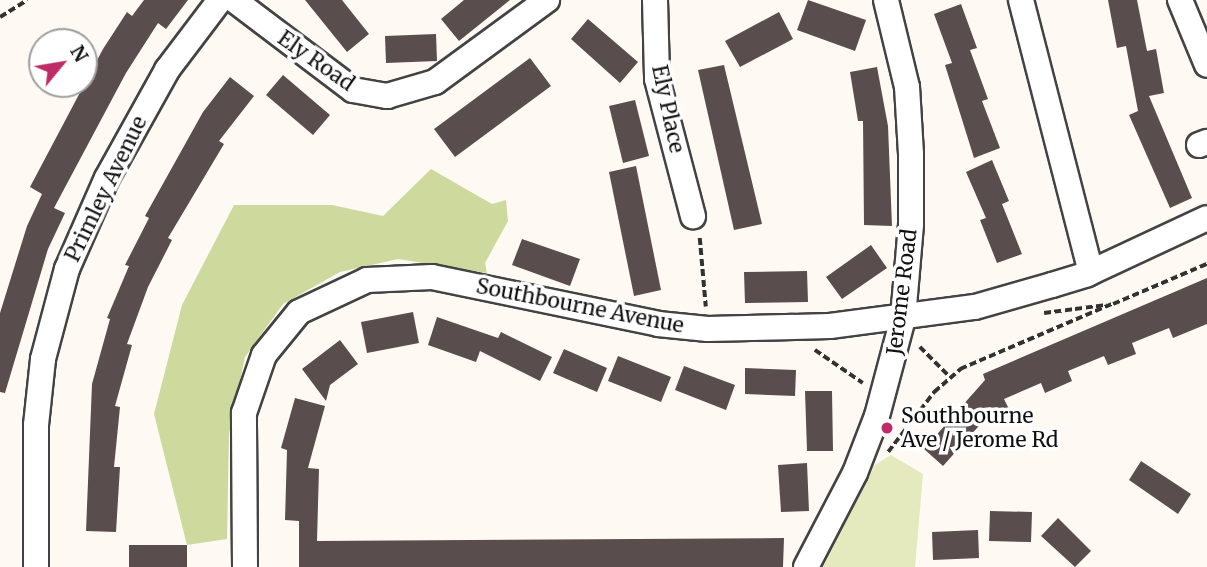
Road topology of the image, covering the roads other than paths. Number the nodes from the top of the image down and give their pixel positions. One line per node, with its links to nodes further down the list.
1 (220, 0): 13 (street, Primley Avenue)
2 (234, 0): 3 (street, Ely Road)
3 (547, 0)
4 (655, 0): 9 (street, Ely Place)
5 (887, 0): 12 (street, Jerome Road)
6 (1021, 0): 11 (street)
7 (1180, 0): 8 (street)
8 (1207, 65)
9 (693, 216)
10 (1207, 218): 11 (street, Southbourne Avenue)
11 (1091, 272): 12 (street, Southbourne Avenue)
12 (903, 318): 14 (street, Southbourne Avenue); 15 (street, Jerome Road)
13 (36, 567)
14 (245, 567)
15 (806, 567)

